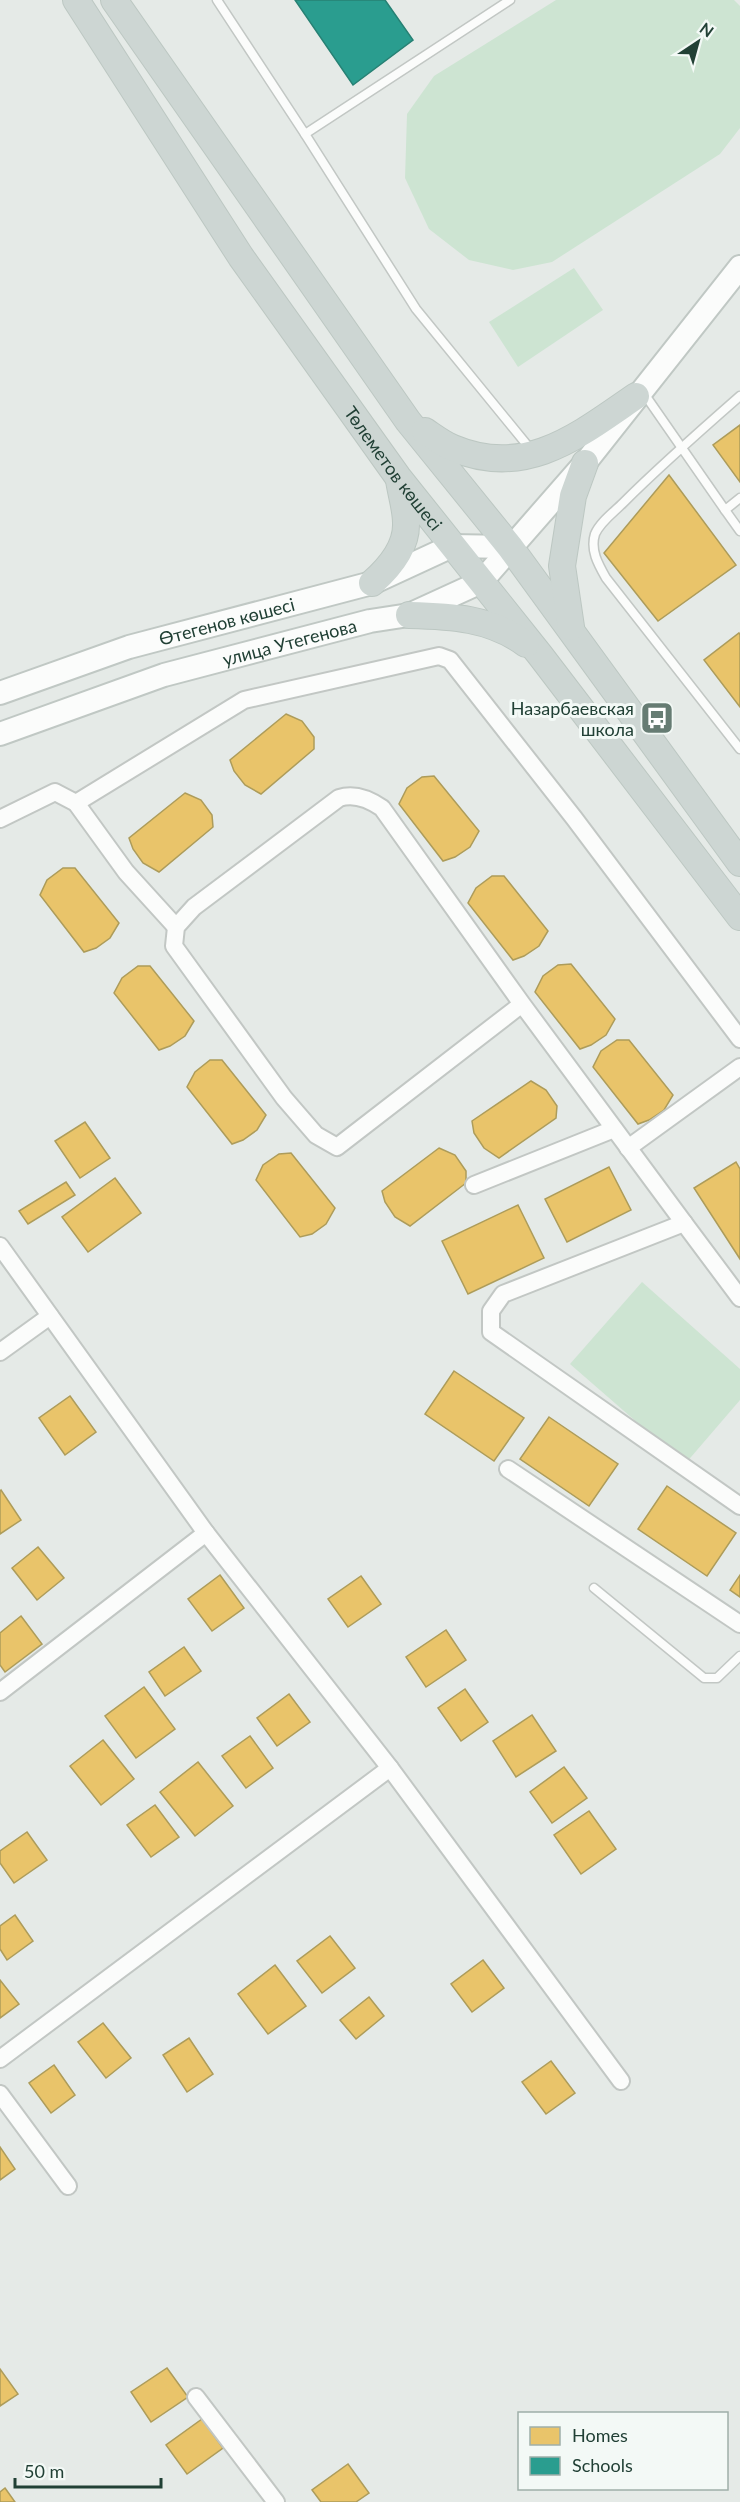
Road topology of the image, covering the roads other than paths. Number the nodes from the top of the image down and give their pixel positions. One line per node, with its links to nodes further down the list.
1 (76, 0): 13 (main road, Төлеметов көшесі)
2 (114, 0): 9 (main road)
3 (217, 0): 5 (lane)
4 (510, 0): 5 (lane)
5 (305, 134): 11 (lane)
6 (740, 267): 7 (main road, улица Утегенова)
7 (639, 393): 10 (lane); 11 (main road); 12 (main road, улица Утегенова)
8 (740, 396): 10 (lane)
9 (408, 421): 11 (main road); 18 (main road)
10 (682, 446): 15 (lane); 26 (lane)
11 (536, 455)
12 (585, 463): 18 (main road, улица Утегенова); 22 (main road)
13 (398, 477): 17 (main road, Төлеметов көшесі); 20 (main road)
14 (740, 498): 15 (lane)
15 (725, 510): 16 (lane)
16 (740, 531)
17 (452, 546): 18 (main road); 19 (main road, Төлеметов көшесі); 20 (main road, Өтегенов көшесі)
18 (510, 547): 19 (main road, улица Утегенова); 22 (main road)
19 (481, 582): 21 (main road, улица Утегенова); 23 (main road, Төлеметов көшесі)
20 (372, 583): 24 (main road, Өтегенов көшесі)
21 (409, 615): 23 (main road); 25 (main road, улица Утегенова)
22 (571, 631): 29 (main road)
23 (540, 655): 30 (main road, Төлеметов көшесі)
24 (0, 693)
25 (0, 734)
26 (740, 748)
27 (76, 803): 28 (street); 31 (street); 33 (street)
28 (0, 819)
29 (734, 850)
30 (740, 917)
31 (176, 927): 32 (street); 32 (street)
32 (522, 1004): 35 (street)
33 (740, 1039)
34 (740, 1066): 36 (street)
35 (614, 1129): 36 (street); 37 (street)
36 (628, 1148): 38 (street)
37 (474, 1185)
38 (684, 1223): 40 (street); 44 (street)
39 (0, 1246): 41 (street)
40 (740, 1298)
41 (50, 1316): 42 (street); 45 (street)
42 (0, 1352)
43 (507, 1469): 47 (street)
44 (740, 1506)
45 (206, 1533): 49 (street); 50 (street)
46 (594, 1588): 48 (lane)
47 (740, 1624)
48 (740, 1656)
49 (0, 1692)
50 (390, 1768): 51 (street); 52 (street)
51 (0, 2059)
52 (621, 2081)
53 (0, 2094): 54 (street)
54 (68, 2186)
55 (196, 2397): 56 (street)
56 (276, 2502)

